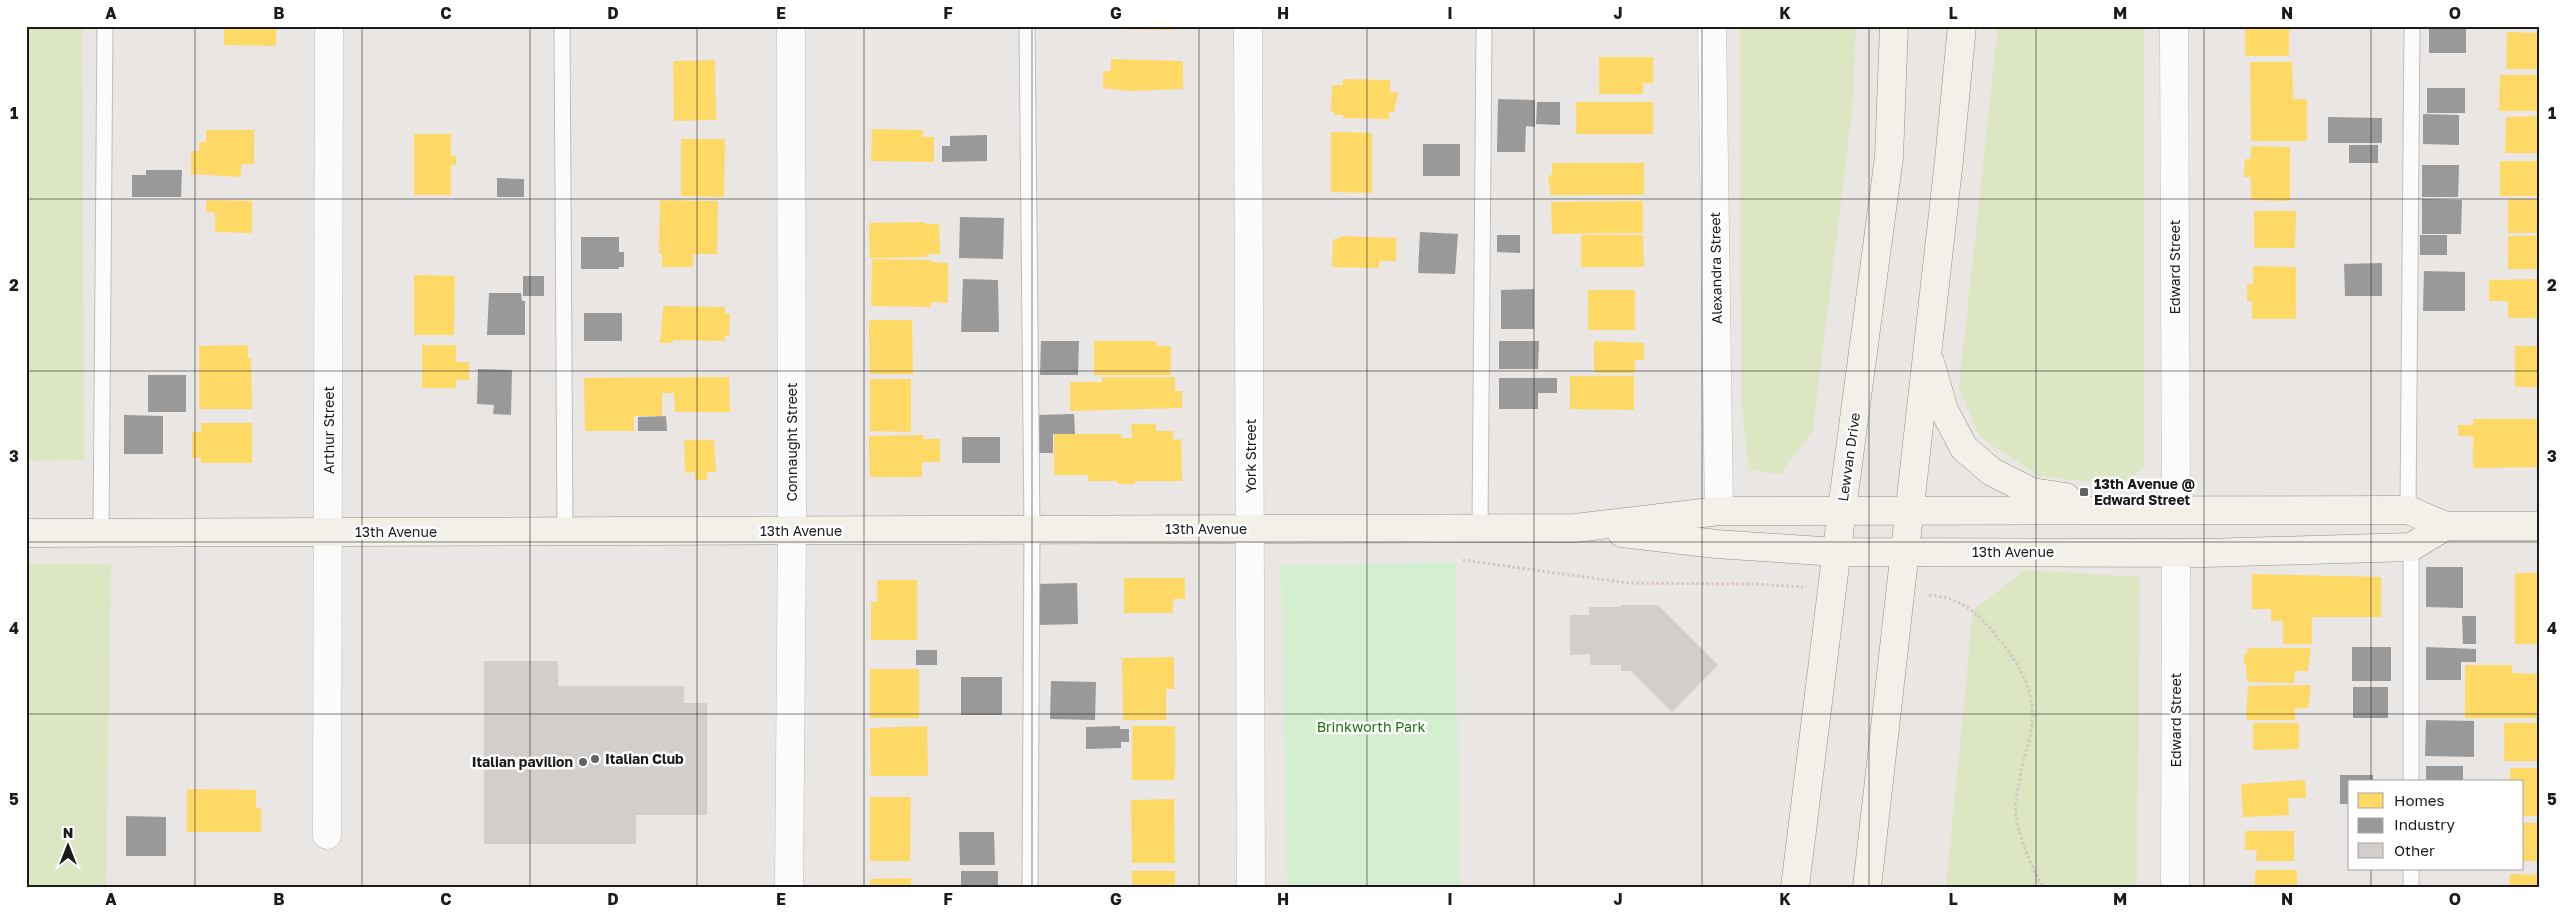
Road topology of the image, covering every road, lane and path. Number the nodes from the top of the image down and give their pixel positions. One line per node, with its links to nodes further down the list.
1 (105, 26): 29 (lane)
2 (329, 26): 28 (street, Arthur Street)
3 (562, 26): 26 (lane)
4 (791, 26): 27 (street, Connaught Street)
5 (1027, 26): 25 (lane)
6 (1248, 26): 24 (street, York Street)
7 (1484, 26): 22 (lane)
8 (1712, 26): 18 (street, Alexandra Street)
9 (1894, 26): 16 (street, Lewvan Drive)
10 (1962, 26): 13 (street)
11 (2174, 26): 15 (street, Edward Street)
12 (2412, 26): 17 (lane)
13 (1926, 349): 14 (street); 19 (street)
14 (2147, 508): 15 (street, 13th Avenue); 19 (street, 13th Avenue)
15 (2176, 508): 17 (street, 13th Avenue)
16 (1842, 509): 18 (street, 13th Avenue); 19 (street, 13th Avenue); 32 (street, Lewvan Drive)
17 (2408, 510): 20 (street, 13th Avenue)
18 (1719, 511): 23 (street, 13th Avenue)
19 (1908, 511): 33 (street)
20 (2446, 526): 21 (street, 13th Avenue); 31 (street, 13th Avenue)
21 (2540, 526)
22 (1480, 528): 23 (street, 13th Avenue); 24 (street, 13th Avenue)
23 (1575, 528): 32 (street, 13th Avenue)
24 (1251, 529): 25 (street, 13th Avenue); 43 (street, York Street)
25 (1032, 530): 27 (street, 13th Avenue); 42 (lane)
26 (565, 531): 27 (street, 13th Avenue); 28 (street, 13th Avenue)
27 (792, 531): 41 (street, Connaught Street)
28 (329, 532): 29 (street, 13th Avenue); 39 (street, Arthur Street)
29 (101, 533): 30 (street, 13th Avenue)
30 (26, 534)
31 (2411, 547): 34 (street, 13th Avenue); 38 (lane)
32 (1836, 552): 33 (street, 13th Avenue); 44 (street, Lewvan Drive)
33 (1903, 552): 34 (street, 13th Avenue); 45 (street)
34 (2176, 553): 47 (street, Edward Street)
35 (1461, 560): 36 (path)
36 (1799, 586)
37 (1945, 596): 46 (path)
38 (2411, 780)
39 (326, 835)
40 (2411, 870): 48 (lane)
41 (789, 887)
42 (1030, 887)
43 (1251, 887)
44 (1795, 887)
45 (1867, 887)
46 (2043, 887)
47 (2176, 887)
48 (2411, 887)

